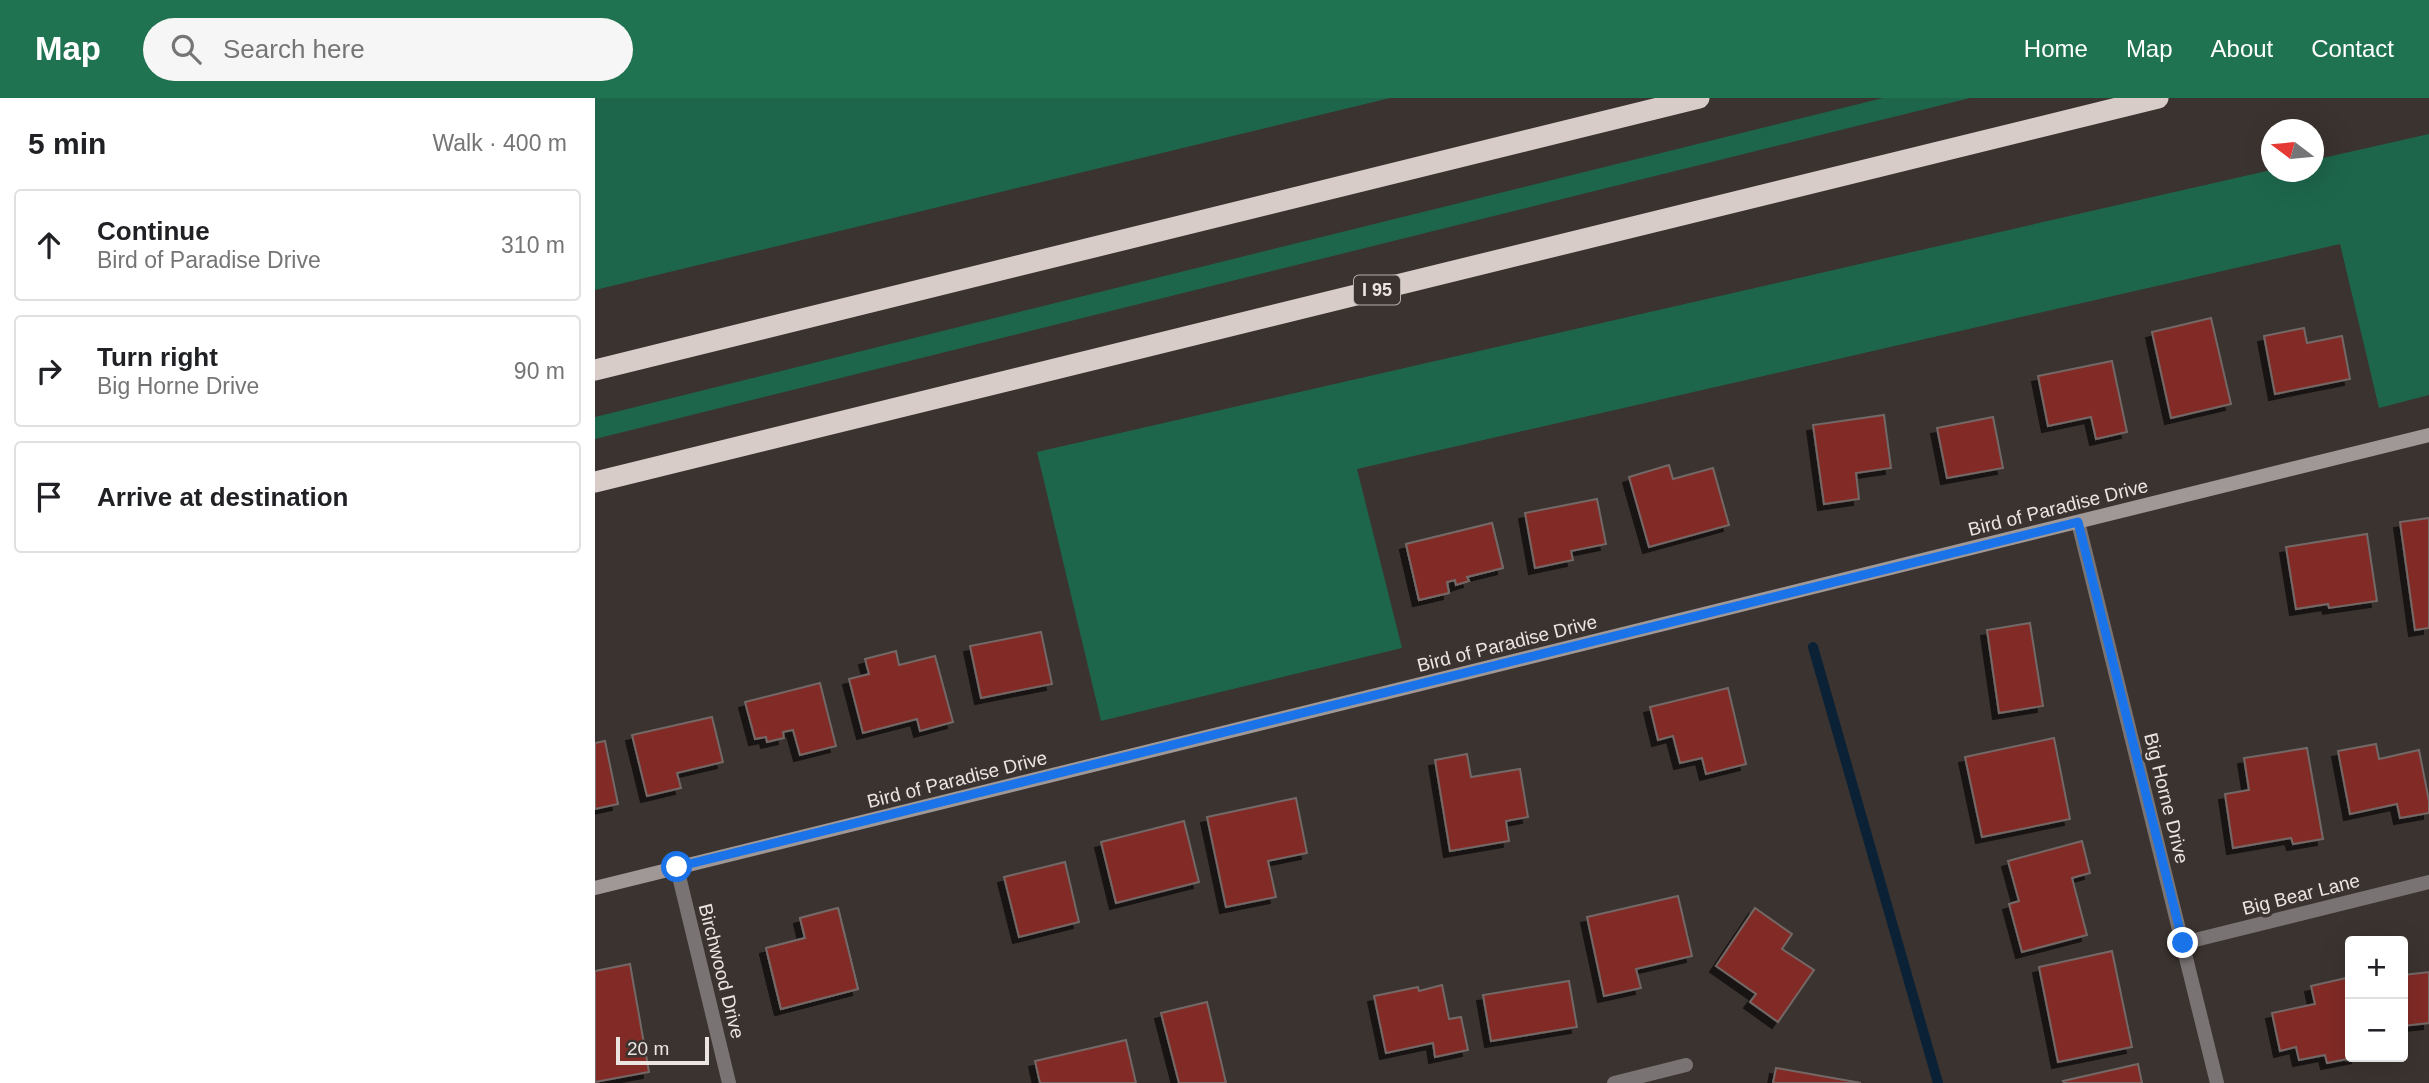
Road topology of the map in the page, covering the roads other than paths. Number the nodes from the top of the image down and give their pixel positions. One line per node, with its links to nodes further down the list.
1 (1699, 98): 3 (highway)
2 (2158, 98): 5 (highway, I 95)
3 (595, 370)
4 (2429, 435): 6 (street, Bird of Paradise Drive)
5 (595, 482)
6 (2078, 522): 7 (street, Bird of Paradise Drive); 10 (street, Big Horne Drive)
7 (677, 867): 9 (street, Bird of Paradise Drive); 12 (street, Birchwood Drive)
8 (2429, 882): 10 (street, Big Bear Lane)
9 (595, 888)
10 (2183, 943): 14 (street, Big Horne Drive)
11 (1686, 1065): 13 (street)
12 (729, 1083)
13 (1614, 1083)
14 (2217, 1083)

